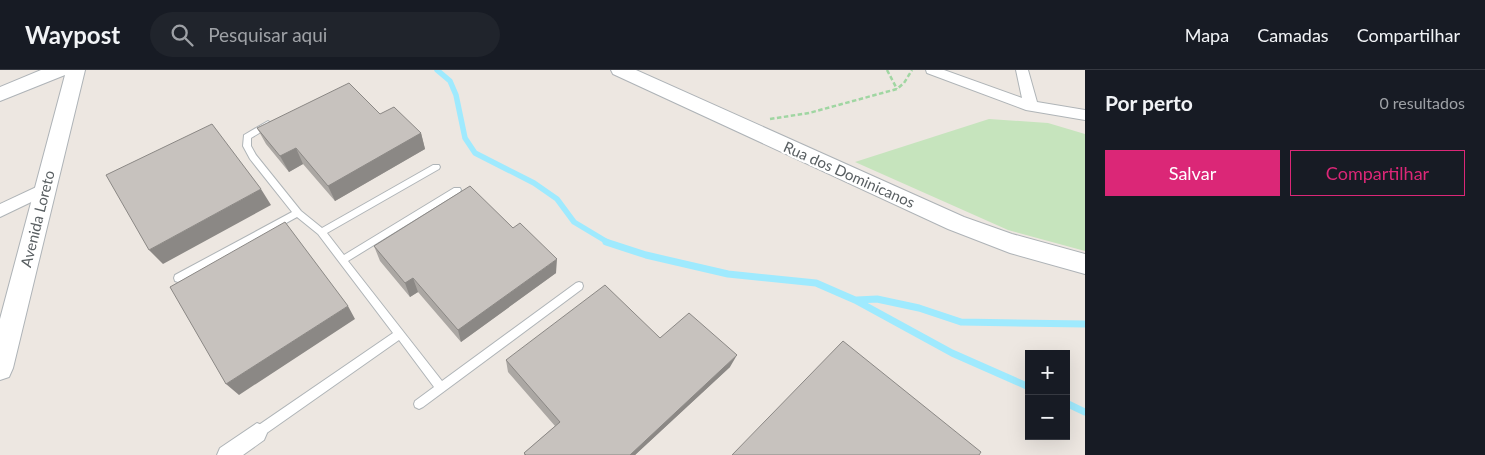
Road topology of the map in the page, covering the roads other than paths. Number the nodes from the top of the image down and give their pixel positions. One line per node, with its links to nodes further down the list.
1 (29, 70): 7 (street)
2 (59, 70): 8 (street)
3 (76, 70): 13 (street, Avenida Loreto)
4 (620, 70): 19 (street, Rua dos Dominicanos)
5 (932, 70): 9 (street)
6 (1022, 70): 9 (street)
7 (0, 82)
8 (0, 94)
9 (1031, 107): 10 (street)
10 (1085, 115)
11 (276, 120): 16 (lane)
12 (436, 167): 17 (lane)
13 (45, 189): 15 (street); 23 (street, Avenida Loreto)
14 (457, 190): 18 (lane)
15 (0, 211)
16 (298, 213): 17 (lane); 20 (lane)
17 (321, 232): 18 (lane)
18 (343, 260): 22 (lane)
19 (1085, 264)
20 (178, 278)
21 (579, 286): 24 (lane)
22 (400, 334): 24 (lane); 26 (lane)
23 (0, 368)
24 (441, 388): 25 (lane)
25 (419, 404)
26 (257, 433): 27 (street)
27 (227, 455)

